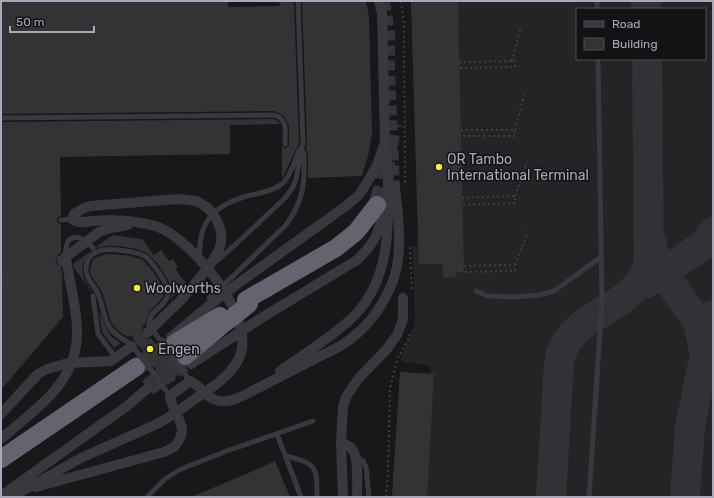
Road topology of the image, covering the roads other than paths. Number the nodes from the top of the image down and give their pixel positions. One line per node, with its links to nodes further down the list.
1 (298, 1): 5 (lane)
2 (379, 1): 6 (street)
3 (598, 60): 15 (lane)
4 (1, 118): 8 (lane)
5 (302, 135): 7 (lane); 16 (lane)
6 (385, 142): 9 (street, bridge); 18 (street)
7 (303, 143): 17 (lane, bridge); 18 (lane)
8 (286, 144)
9 (388, 175): 22 (street, bridge); 30 (street)
10 (395, 187): 30 (street)
11 (377, 205): 22 (highway, bridge)
12 (72, 219): 13 (lane); 14 (street); 17 (street, bridge)
13 (61, 220)
14 (155, 226): 16 (street); 35 (street)
15 (601, 257): 19 (lane); 49 (lane)
16 (200, 260): 40 (street)
17 (197, 282): 23 (street)
18 (233, 282): 22 (street, bridge)
19 (476, 291)
20 (93, 296): 26 (lane)
21 (403, 298): 36 (street)
22 (220, 315): 25 (highway); 25 (street)
23 (149, 331): 24 (lane, bridge); 28 (lane, bridge)
24 (134, 344): 26 (street, bridge); 31 (lane, bridge)
25 (180, 346)
26 (116, 358): 32 (street, bridge)
27 (136, 367): 39 (highway)
28 (190, 381): 30 (street, bridge); 31 (street)
29 (150, 388): 41 (street)
30 (254, 390)
31 (170, 396): 40 (street, bridge)
32 (1, 414)
33 (313, 421): 34 (lane)
34 (278, 434): 37 (lane); 43 (lane)
35 (1, 439)
36 (341, 442): 38 (street); 46 (street)
37 (286, 456): 44 (lane); 45 (lane)
38 (356, 457): 47 (street); 48 (lane)
39 (1, 459)
40 (26, 489): 42 (street)
41 (1, 496)
42 (11, 497)
43 (147, 497)
44 (301, 497)
45 (317, 497)
46 (343, 497)
47 (357, 497)
48 (369, 497)
49 (589, 497)

